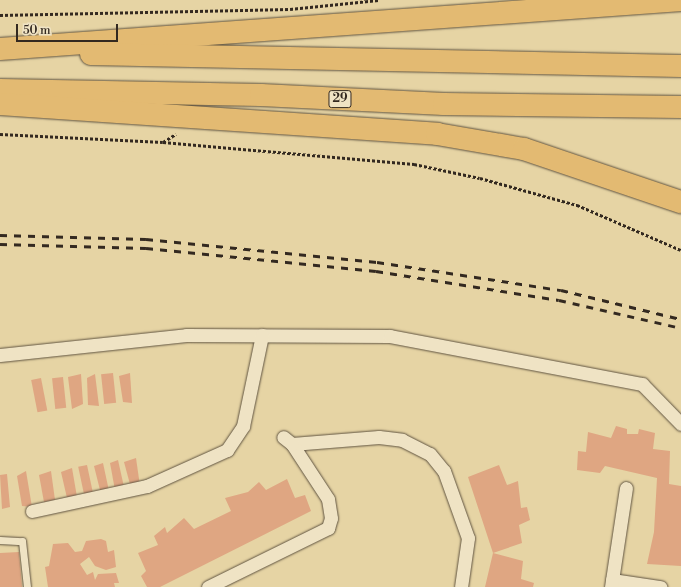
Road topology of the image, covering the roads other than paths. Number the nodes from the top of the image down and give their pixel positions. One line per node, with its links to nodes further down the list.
1 (681, 0): 2 (highway)
2 (0, 49)
3 (0, 52): 4 (highway)
4 (681, 66)
5 (0, 90): 7 (highway, 29)
6 (0, 104): 8 (highway)
7 (681, 107)
8 (681, 202)
9 (262, 335): 10 (street); 11 (street); 13 (street)
10 (0, 354)
11 (681, 424)
12 (626, 488): 15 (street)
13 (32, 511)
14 (0, 540): 16 (lane)
15 (612, 583): 19 (street)
16 (27, 587)
17 (208, 587): 18 (street)
18 (461, 587)
19 (660, 587)

